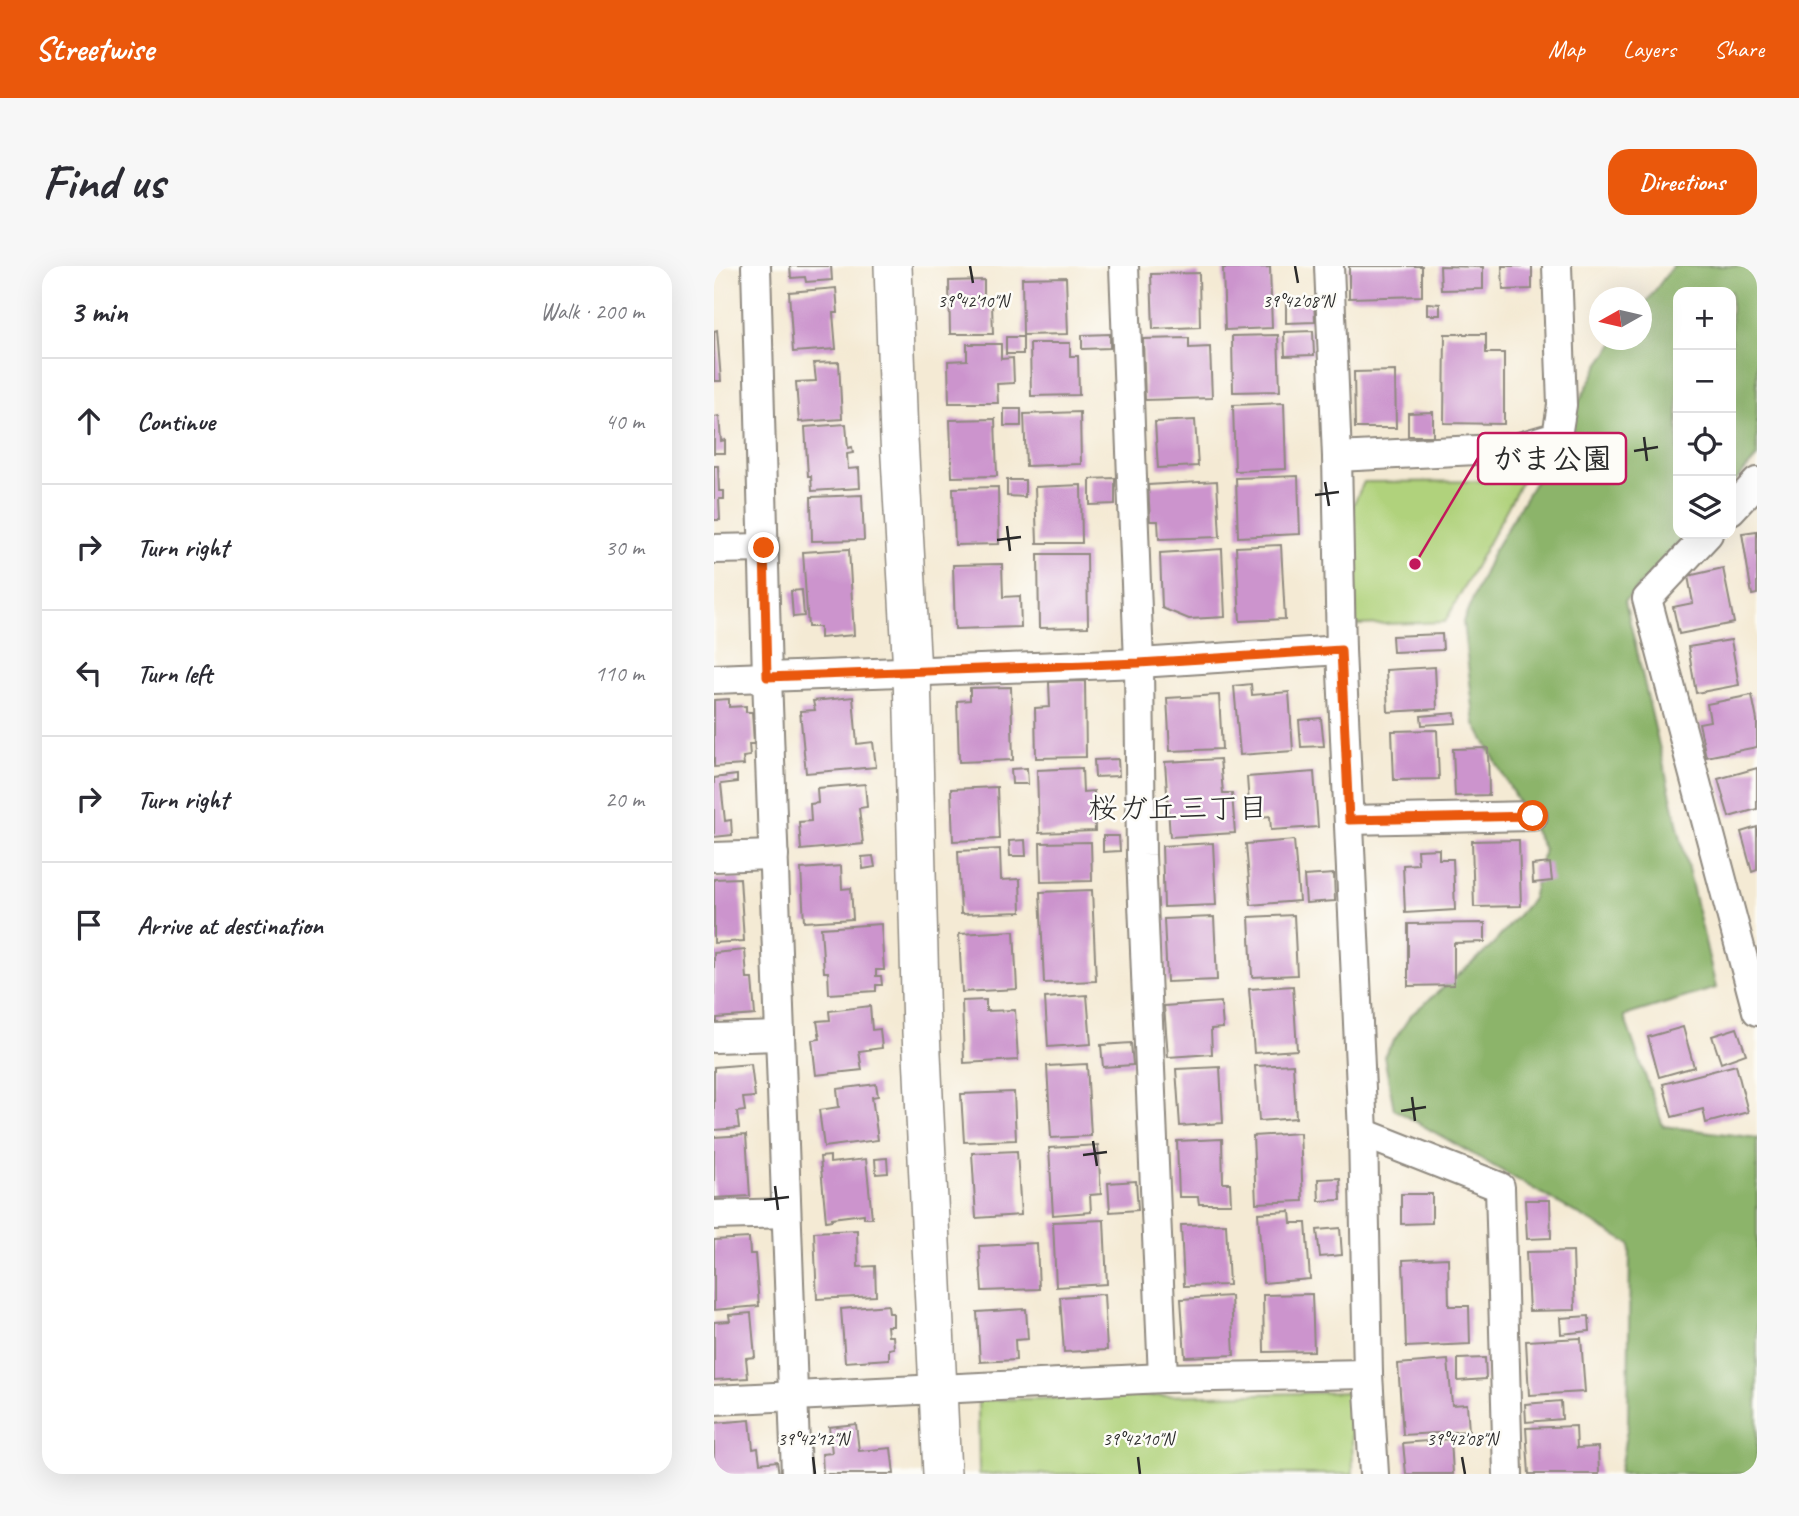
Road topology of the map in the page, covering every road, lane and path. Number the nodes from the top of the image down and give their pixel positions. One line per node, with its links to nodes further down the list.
1 (756, 266): 10 (street)
2 (893, 266): 14 (street)
3 (1124, 266): 13 (street)
4 (1329, 266): 6 (street)
5 (1557, 266): 6 (street)
6 (1337, 457): 12 (street)
7 (1757, 482): 8 (street)
8 (1736, 505)
9 (1704, 539): 21 (street)
10 (764, 548): 11 (street); 15 (street)
11 (714, 549)
12 (1341, 650): 13 (street); 18 (street)
13 (1139, 663): 14 (street); 28 (street)
14 (912, 672): 15 (street); 29 (street)
15 (767, 677): 16 (street); 19 (street)
16 (714, 679)
17 (1533, 816): 18 (street)
18 (1349, 820): 24 (street)
19 (774, 855): 20 (street); 22 (street)
20 (714, 857)
21 (1757, 1011)
22 (780, 1036): 23 (street); 25 (street)
23 (714, 1038)
24 (1363, 1133): 27 (street); 35 (street)
25 (786, 1213): 26 (street); 30 (street)
26 (714, 1216)
27 (1368, 1374): 28 (street); 34 (street)
28 (1163, 1378): 29 (street)
29 (939, 1390): 30 (street); 33 (street)
30 (793, 1397): 31 (street); 32 (street)
31 (714, 1400)
32 (796, 1474)
33 (942, 1474)
34 (1374, 1474)
35 (1508, 1474)

